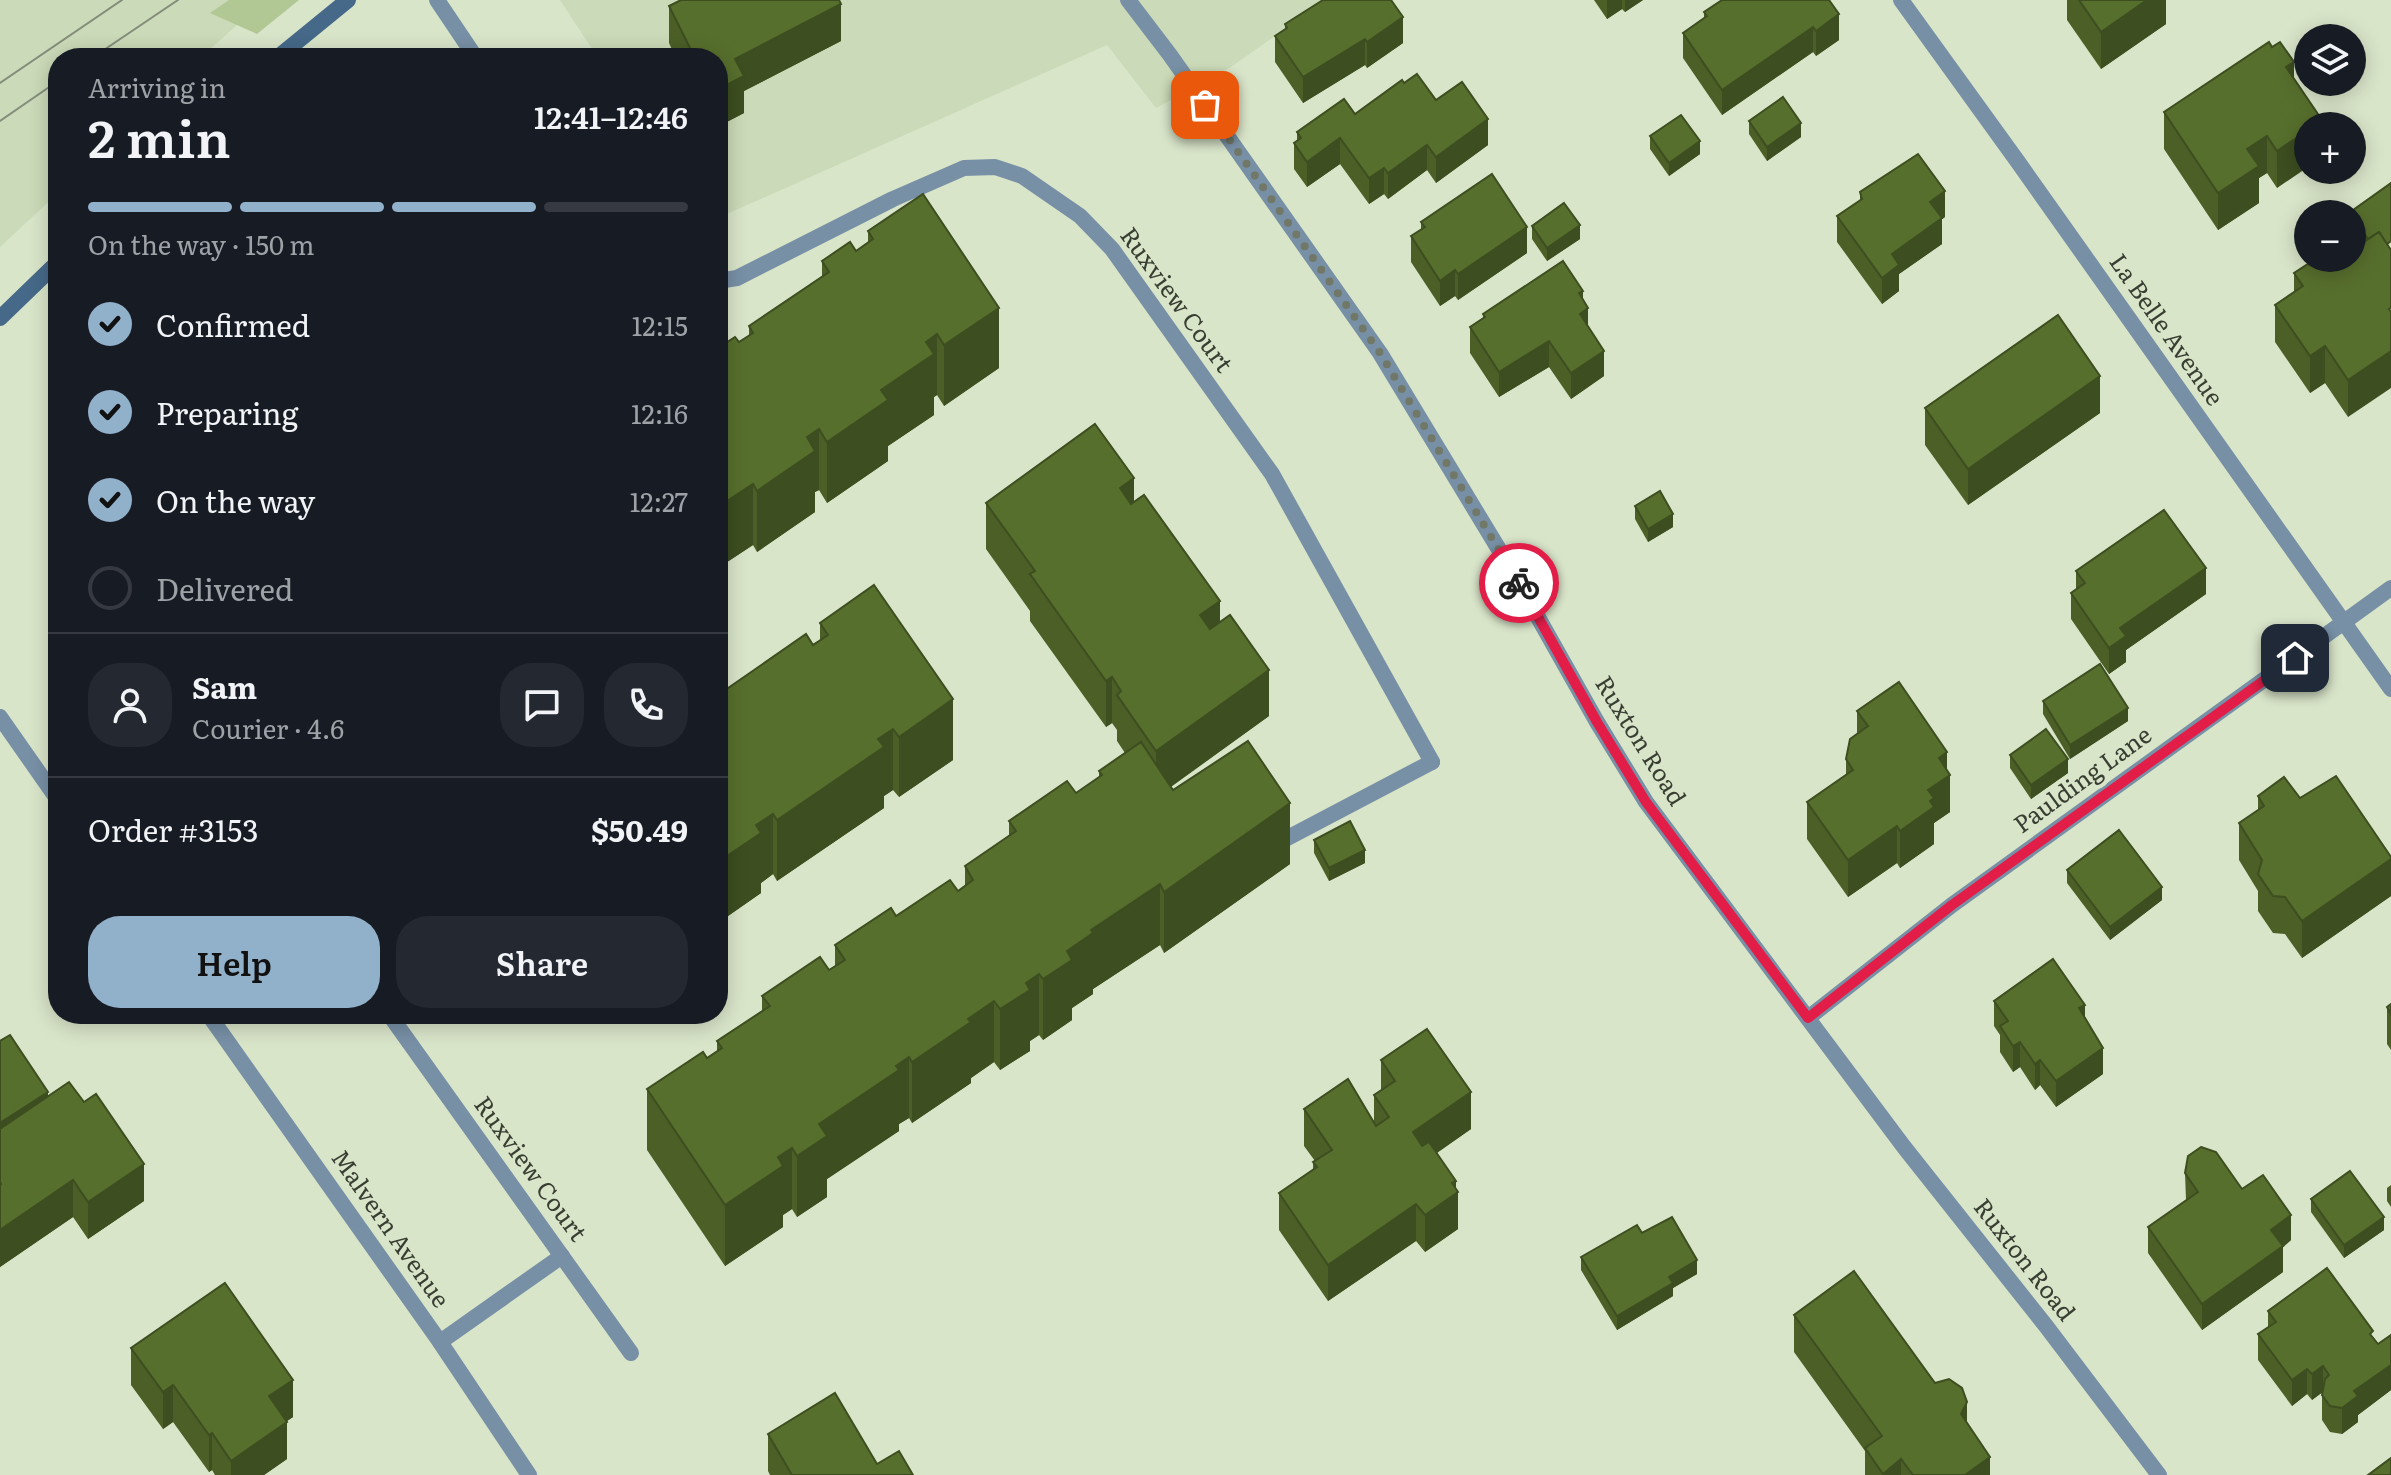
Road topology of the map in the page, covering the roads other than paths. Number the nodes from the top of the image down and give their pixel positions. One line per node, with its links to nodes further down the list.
1 (348, 0): 5 (main road)
2 (437, 0): 6 (street)
3 (1128, 0): 16 (street, Ruxton Road)
4 (1901, 0): 11 (street, La Belle Avenue)
5 (289, 48)
6 (469, 48)
7 (48, 272): 9 (main road)
8 (728, 279): 15 (street, Ruxview Court)
9 (0, 318)
10 (2391, 588): 11 (street, Paulding Lane)
11 (2343, 623): 12 (street, La Belle Avenue); 16 (street, Paulding Lane)
12 (2391, 689)
13 (0, 717): 14 (street)
14 (48, 786)
15 (1276, 844)
16 (1808, 1018): 23 (street, Ruxton Road)
17 (215, 1024): 20 (street, Malvern Avenue)
18 (396, 1024): 19 (street, Ruxview Court)
19 (562, 1256): 20 (street); 21 (street, Ruxview Court)
20 (440, 1342): 22 (street, Malvern Avenue)
21 (631, 1353)
22 (529, 1475)
23 (2159, 1475)

